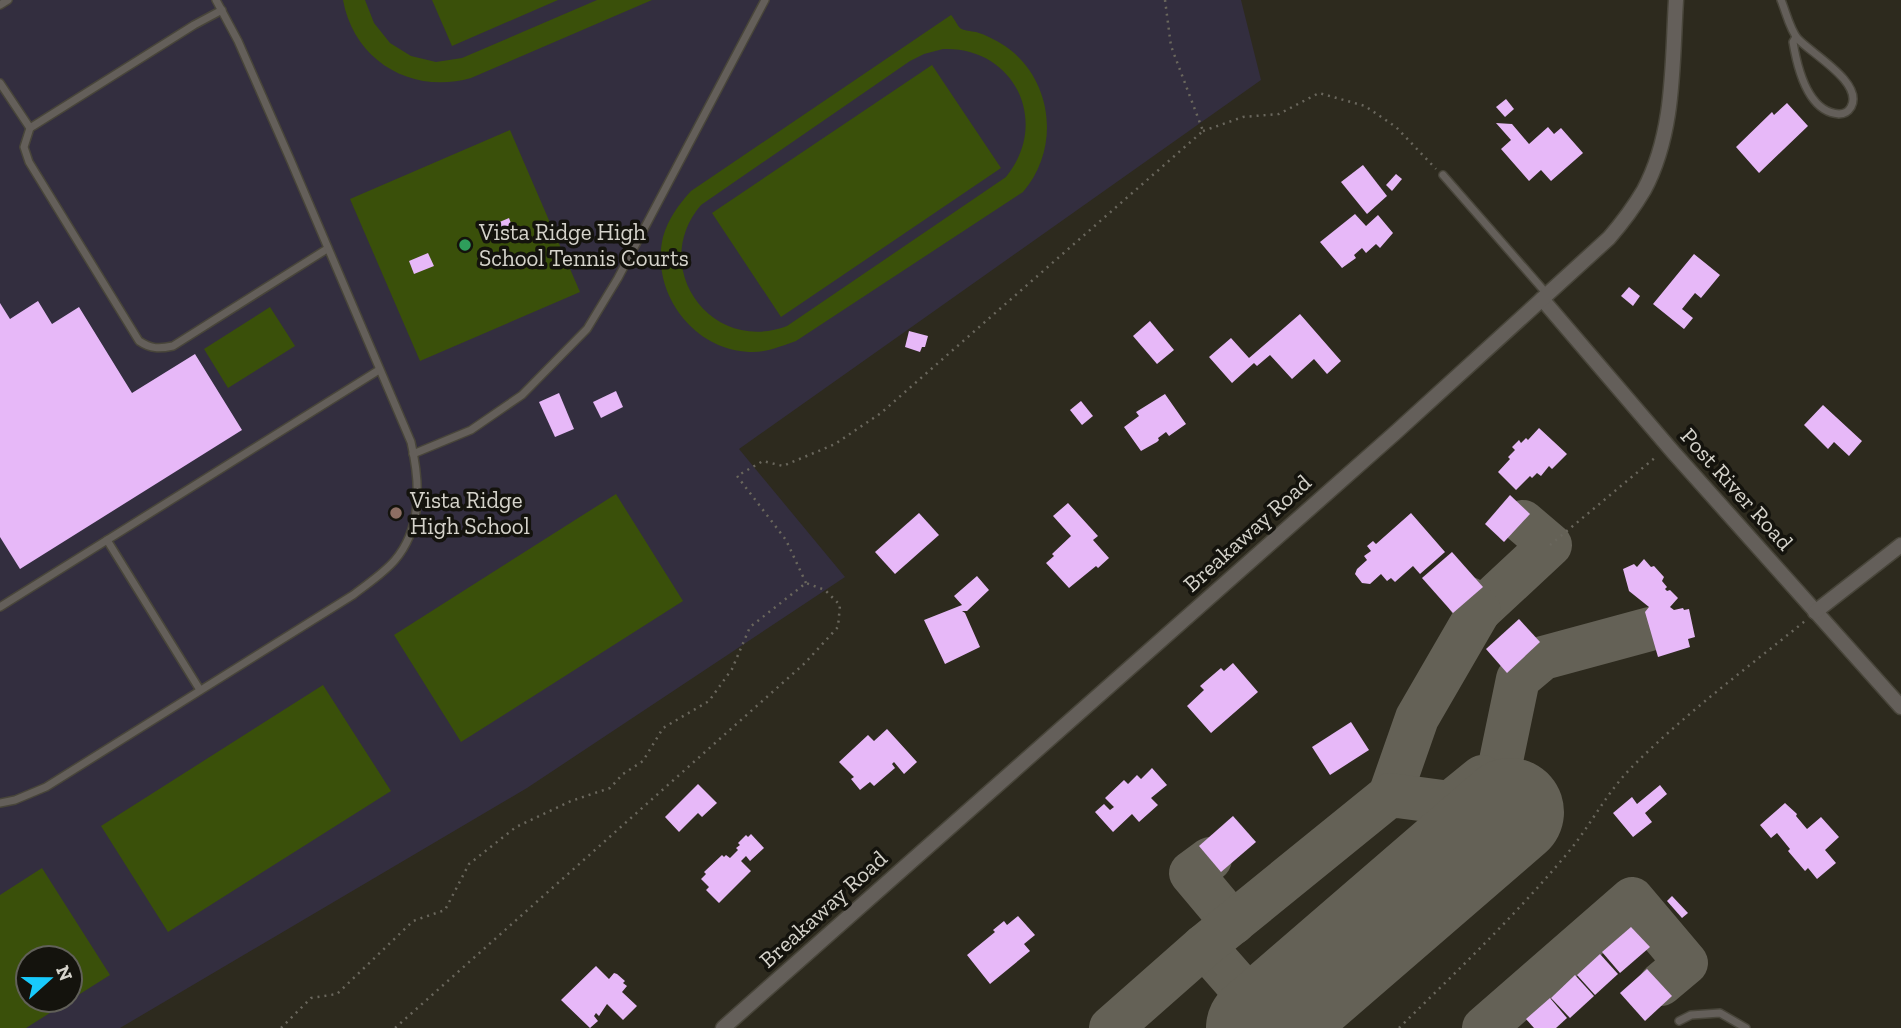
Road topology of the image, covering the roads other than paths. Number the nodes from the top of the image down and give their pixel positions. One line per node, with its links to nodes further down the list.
1 (8, 0): 6 (lane)
2 (216, 0): 7 (lane)
3 (765, 0): 15 (lane)
4 (1676, 0): 13 (street, Breakaway Road)
5 (1781, 0): 8 (lane)
6 (0, 5)
7 (222, 10): 10 (lane); 12 (lane)
8 (1796, 37): 8 (lane)
9 (0, 83): 10 (lane)
10 (30, 128): 12 (lane)
11 (1443, 175): 13 (lane)
12 (327, 249): 14 (lane)
13 (1545, 297): 19 (street, Post River Road); 24 (street, Breakaway Road)
14 (379, 370): 15 (lane); 16 (lane)
15 (413, 454): 20 (lane)
16 (107, 540): 18 (lane); 20 (lane)
17 (1901, 544): 19 (street)
18 (0, 607)
19 (1815, 612): 21 (street, Post River Road)
20 (200, 690): 22 (lane)
21 (1901, 707)
22 (0, 803)
23 (1679, 1021): 25 (lane)
24 (723, 1028)
25 (1745, 1028)

